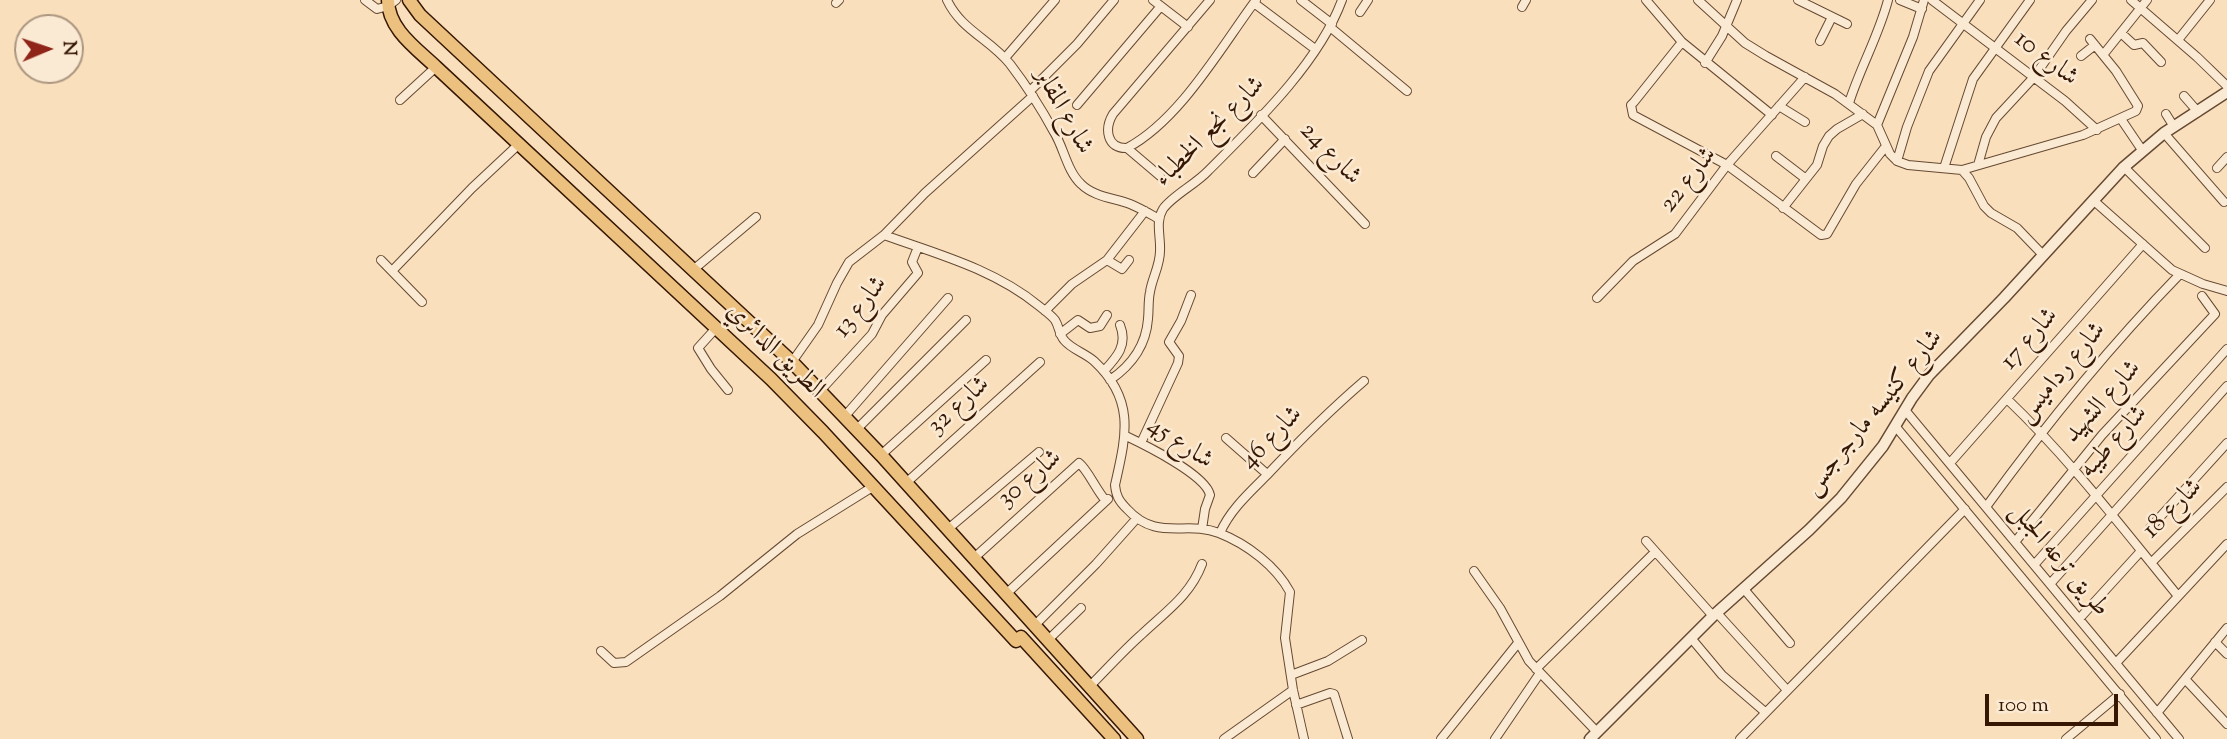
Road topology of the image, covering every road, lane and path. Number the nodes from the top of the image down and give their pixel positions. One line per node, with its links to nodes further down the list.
1 (365, 0): 23 (street, الطريق الدائري)
2 (409, 0): 94 (main road, الطريق الدائري)
3 (947, 0): 43 (street, شارع المقابر)
4 (1055, 0): 43 (street)
5 (1114, 0): 52 (street)
6 (1210, 0): 33 (street)
7 (1301, 0): 32 (street)
8 (1342, 0): 32 (street, شارع نجع الخطباء)
9 (1368, 0): 28 (street)
10 (1646, 0): 38 (street)
11 (1698, 0): 34 (street)
12 (1737, 0): 34 (street)
13 (1798, 0): 29 (street)
14 (1888, 0): 55 (street)
15 (1900, 0): 26 (street)
16 (1932, 0): 30 (street, شارع 10)
17 (1980, 0): 30 (street)
18 (2030, 0): 39 (street)
19 (2092, 0): 48 (street)
20 (2131, 0): 27 (street)
21 (2147, 0): 27 (street)
22 (2210, 0): 36 (street)
23 (391, 2): 46 (main road, الطريق الدائري)
24 (1255, 2): 40 (street); 72 (street)
25 (1157, 3): 33 (street); 56 (street)
26 (1923, 5): 65 (street)
27 (2141, 8): 35 (street); 36 (street)
28 (1360, 12)
29 (1832, 17): 31 (street); 37 (street)
30 (1963, 23): 39 (street, شارع 10); 76 (street)
31 (1847, 24)
32 (1331, 25): 40 (street, شارع نجع الخطباء); 50 (street)
33 (1188, 27): 72 (street)
34 (1726, 27): 45 (street); 47 (street)
35 (2121, 33): 41 (street); 44 (street)
36 (2178, 40): 49 (street)
37 (1821, 41)
38 (1682, 42): 45 (street); 77 (street)
39 (1996, 48): 48 (street, شارع 10); 80 (street)
40 (1315, 49): 61 (street, شارع نجع الخطباء)
41 (2103, 55): 42 (street); 63 (street)
42 (2081, 56)
43 (1005, 58): 52 (street, شارع المقابر)
44 (2161, 62)
45 (1705, 63): 62 (street)
46 (436, 67): 54 (street); 70 (main road, الطريق الدائري)
47 (1805, 77): 55 (street); 57 (street, شارع 22)
48 (2034, 77): 67 (street, شارع 10); 78 (street)
49 (2227, 86)
50 (1407, 91)
51 (2227, 92): 58 (street, شارع كنيسه مارجرجس)
52 (1031, 93): 89 (street, شارع المقابر); 93 (street)
53 (2184, 96): 58 (street)
54 (400, 100)
55 (1849, 103): 59 (street)
56 (1077, 105)
57 (1779, 106): 62 (street, شارع 22); 64 (street)
58 (2198, 112): 66 (street, شارع كنيسه مارجرجس)
59 (1863, 114): 65 (street); 85 (street)
60 (2166, 114): 66 (street)
61 (1261, 115): 69 (street, شارع 24); 91 (street, شارع نجع الخطباء)
62 (1772, 115): 77 (street, شارع 22)
63 (2121, 119): 67 (street); 73 (street)
64 (1805, 122)
65 (1877, 125): 71 (street)
66 (2174, 127): 68 (street, شارع كنيسه مارجرجس)
67 (2098, 130): 78 (street)
68 (2164, 134): 73 (street, شارع كنيسه مارجرجس); 87 (street)
69 (1285, 139): 83 (street); 92 (street, شارع 24)
70 (519, 144): 102 (main road, الطريق الدائري); 104 (street)
71 (1886, 146): 76 (street); 88 (street)
72 (1127, 148): 84 (street)
73 (2142, 150): 79 (street, شارع كنيسه مارجرجس)
74 (1776, 156): 85 (street)
75 (2227, 158): 81 (street)
76 (1898, 161): 80 (street)
77 (1727, 165): 88 (street); 110 (street, شارع 22)
78 (1978, 166): 82 (street)
79 (2124, 167): 86 (street, شارع كنيسه مارجرجس); 97 (street)
80 (1944, 168): 82 (street)
81 (2217, 168)
82 (1962, 170): 98 (street)
83 (1252, 173)
84 (1160, 176)
85 (1806, 179): 88 (street)
86 (2094, 200): 95 (street); 98 (street, شارع كنيسه مارجرجس)
87 (2224, 202)
88 (1783, 208)
89 (1145, 211): 91 (street, شارع المقابر); 100 (street)
90 (756, 217): 103 (street)
91 (1159, 219): 123 (street, شارع نجع الخطباء)
92 (1366, 224)
93 (884, 235): 96 (street); 120 (street)
94 (665, 244): 102 (main road); 103 (main road, الطريق الدائري)
95 (2143, 244): 105 (street); 128 (street, شارع 17)
96 (918, 247): 112 (street); 127 (street, شارع 13)
97 (2205, 247)
98 (2043, 254): 129 (street, شارع كنيسه مارجرجس)
99 (381, 260): 104 (street)
100 (1107, 260): 101 (street); 112 (street)
101 (1129, 260)
102 (647, 262): 116 (main road, الطريق الدائري)
103 (693, 270): 120 (main road, الطريق الدائري)
104 (392, 271): 111 (street)
105 (2180, 274): 106 (street); 133 (street, شارع رداميس)
106 (2227, 291)
107 (1191, 295): 136 (street)
108 (2202, 296): 141 (street, شارع الشهيد)
109 (947, 298): 130 (street)
110 (1597, 298)
111 (422, 302)
112 (1045, 311): 117 (street)
113 (1107, 315): 117 (street)
114 (967, 320): 132 (street)
115 (1120, 325): 122 (street)
116 (717, 327): 126 (street); 144 (main road, الطريق الدائري)
117 (1060, 334): 122 (street)
118 (2227, 349): 147 (street, شارع طيبه)
119 (986, 360): 139 (street)
120 (792, 362): 127 (main road, الطريق الدائري)
121 (1041, 362): 143 (street, شارع 32)
122 (1104, 371): 123 (street)
123 (1110, 380): 134 (street)
124 (1364, 381): 142 (street, شارع 46)
125 (2227, 386): 151 (street)
126 (728, 390)
127 (820, 391): 130 (main road, الطريق الدائري)
128 (2007, 398): 133 (street); 140 (street, شارع 17)
129 (1905, 410): 131 (street, شارع كنيسه مارجرجس); 140 (street, طريق ترعه الجبل)
130 (845, 416): 132 (main road, الطريق الدائري)
131 (1896, 427): 150 (street, طريق ترعه الجبل); 169 (street, شارع كنيسه مارجرجس)
132 (857, 429): 139 (main road, الطريق الدائري)
133 (2041, 431): 141 (street); 149 (street, شارع رداميس)
134 (1126, 436): 136 (street, شارع 45); 146 (street)
135 (1226, 438): 142 (street)
136 (1141, 443): 155 (street, شارع 45)
137 (2227, 443): 154 (street)
138 (1039, 452): 153 (street)
139 (881, 455): 143 (main road, الطريق الدائري)
140 (1950, 463): 149 (street, طريق ترعه الجبل)
141 (2074, 468): 147 (street); 159 (street, شارع الشهيد)
142 (1267, 474): 156 (street, شارع 46)
143 (906, 483): 153 (main road, الطريق الدائري)
144 (874, 486): 157 (main road, الطريق الدائري); 184 (street)
145 (2227, 487): 164 (street, شارع 18)
146 (1115, 492): 148 (street); 152 (street)
147 (2096, 496): 151 (street); 166 (street, شارع طيبه)
148 (1106, 501): 163 (street, شارع 30); 170 (street)
149 (1986, 507): 159 (street, طريق ترعه الجبل)
150 (1965, 509): 175 (street, طريق ترعه الجبل); 192 (street)
151 (2112, 514): 161 (street); 168 (street)
152 (1137, 518): 155 (street); 176 (street)
153 (946, 527): 157 (main road); 163 (main road, الطريق الدائري)
154 (2150, 528)
155 (1202, 529): 156 (street)
156 (1220, 533): 188 (street)
157 (925, 541): 200 (main road, الطريق الدائري)
158 (1646, 541): 162 (street)
159 (2015, 542): 166 (street, طريق ترعه الجبل)
160 (2227, 544): 171 (street)
161 (2141, 551): 164 (street); 174 (street)
162 (1655, 552): 173 (street); 187 (street)
163 (974, 558): 170 (main road, الطريق الدائري)
164 (2151, 563): 171 (street)
165 (1202, 564): 190 (street)
166 (2034, 565): 168 (street, طريق ترعه الجبل)
167 (1474, 571): 182 (street)
168 (2050, 584): 174 (street, طريق ترعه الجبل)
169 (1743, 589): 173 (street, شارع كنيسه مارجرجس); 183 (street)
170 (1006, 594): 176 (main road, الطريق الدائري)
171 (2178, 596): 186 (street)
172 (1081, 608): 179 (street)
173 (1715, 614): 178 (street, شارع كنيسه مارجرجس); 192 (street)
174 (2077, 616): 175 (street); 186 (street, طريق ترعه الجبل)
175 (2062, 624): 193 (street, طريق ترعه الجبل)
176 (1035, 625): 179 (main road, الطريق الدائري)
177 (2227, 628): 181 (street)
178 (1691, 638): 195 (street); 198 (street, شارع كنيسه مارجرجس)
179 (1048, 640): 190 (main road, الطريق الدائري)
180 (1362, 640): 188 (street)
181 (2216, 642): 185 (street); 189 (street)
182 (1518, 643): 187 (street); 199 (street)
183 (1790, 643)
184 (601, 651)
185 (2227, 654)
186 (2116, 663): 196 (street, طريق ترعه الجبل)
187 (1538, 671): 198 (street); 205 (street)
188 (1291, 675): 191 (street)
189 (2185, 679): 196 (street); 197 (street)
190 (1090, 686): 201 (main road, الطريق الدائري)
191 (1293, 690): 194 (street); 202 (street)
192 (1787, 690): 195 (street)
193 (2120, 694): 207 (street); 208 (street, طريق ترعه الجبل)
194 (1296, 705): 203 (street); 204 (street)
195 (1765, 712): 206 (street)
196 (2157, 713): 209 (street, طريق ترعه الجبل)
197 (2227, 723)
198 (1593, 736)
199 (1445, 738)
200 (1114, 739)
201 (1137, 739)
202 (1224, 739)
203 (1304, 739)
204 (1348, 739)
205 (1494, 739)
206 (1740, 739)
207 (2066, 739)
208 (2156, 739)
209 (2179, 739)

